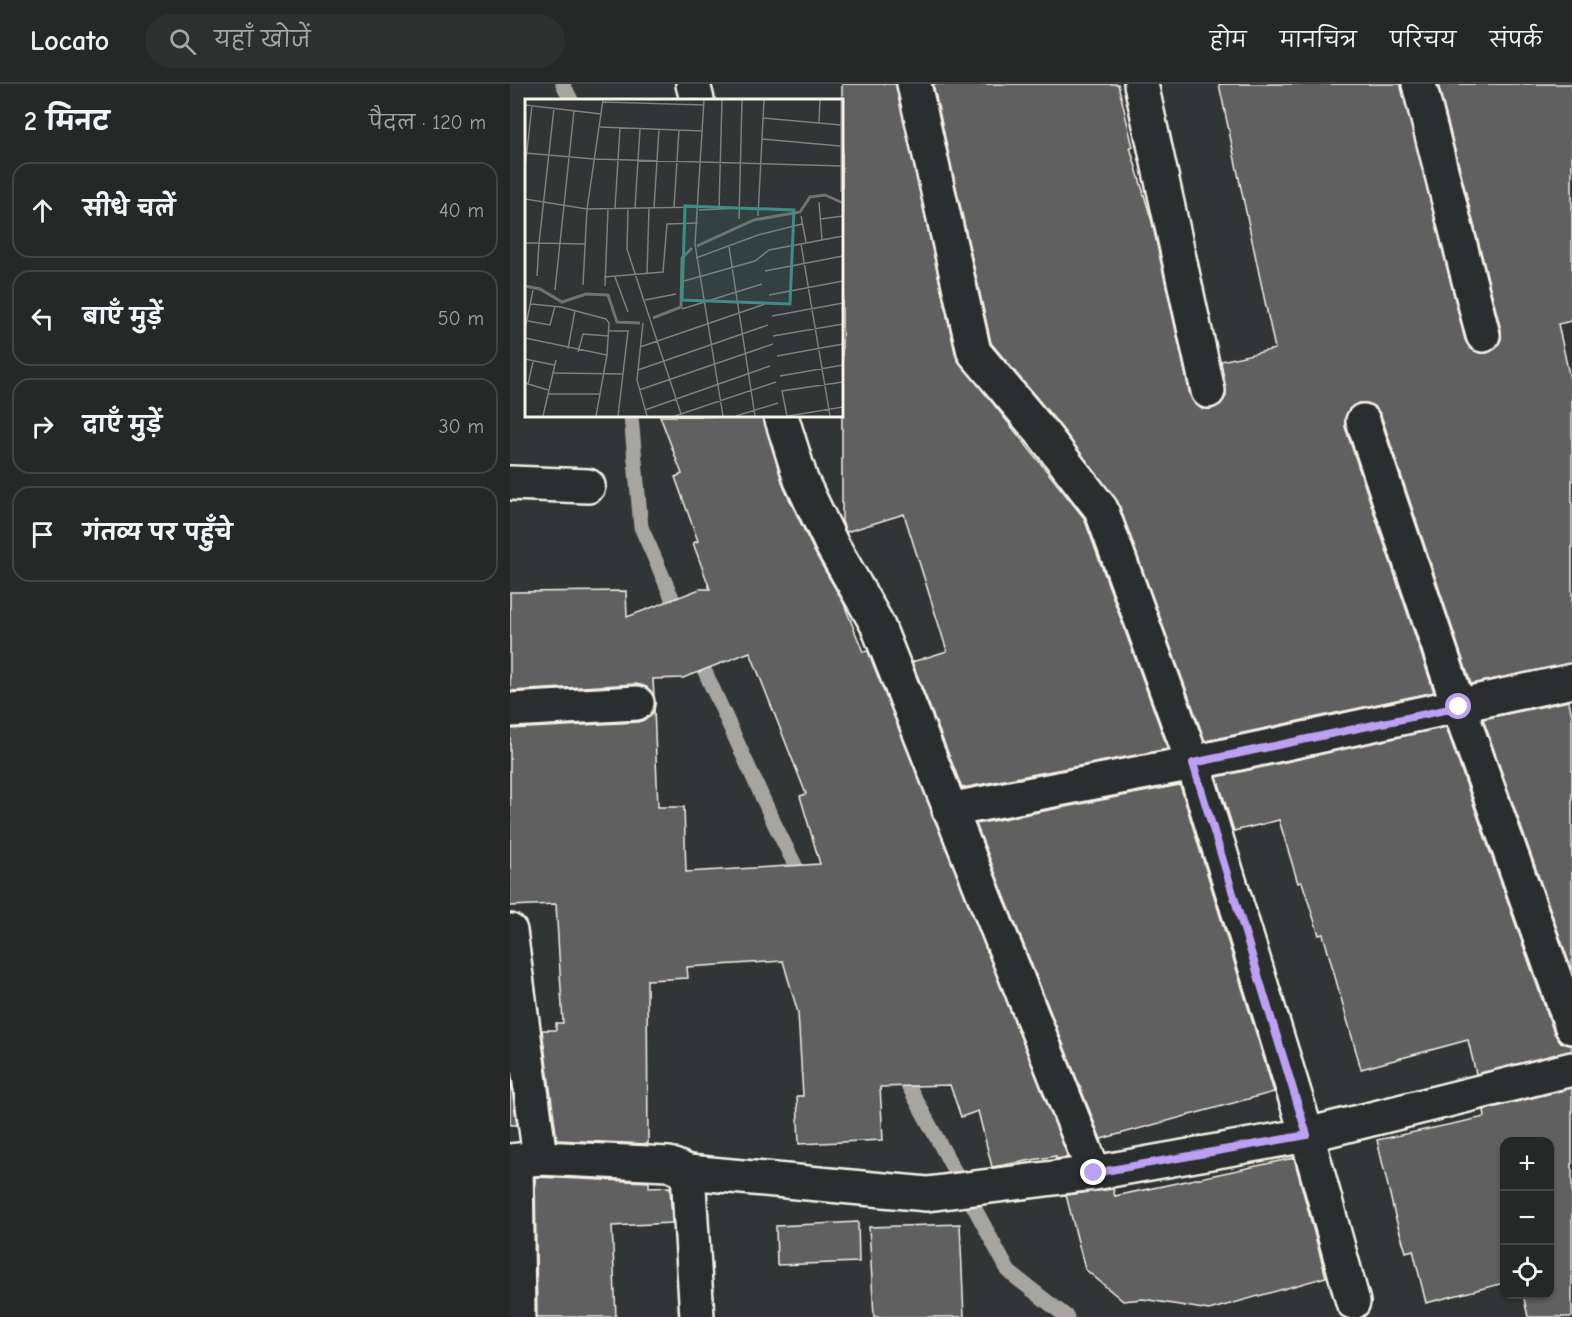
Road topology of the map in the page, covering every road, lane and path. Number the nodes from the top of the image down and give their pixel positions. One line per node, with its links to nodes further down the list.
1 (693, 84): 5 (street)
2 (914, 84): 16 (street)
3 (1141, 84): 7 (street)
4 (1419, 84): 6 (street)
5 (697, 99)
6 (1483, 335)
7 (1208, 391)
8 (781, 417): 17 (street)
9 (1363, 421): 14 (street)
10 (510, 483): 11 (street)
11 (588, 486)
12 (1572, 681): 14 (street)
13 (637, 704): 15 (street)
14 (1459, 707): 16 (street); 19 (street)
15 (510, 710)
16 (1193, 763): 17 (street); 21 (street)
17 (949, 810): 24 (street)
18 (510, 931): 22 (street)
19 (1572, 1027)
20 (1572, 1070): 21 (street)
21 (1307, 1135): 24 (street); 25 (street)
22 (522, 1160): 23 (street); 26 (street)
23 (688, 1172): 24 (street); 27 (street)
24 (1094, 1173)
25 (1353, 1302)
26 (518, 1317)
27 (697, 1317)

